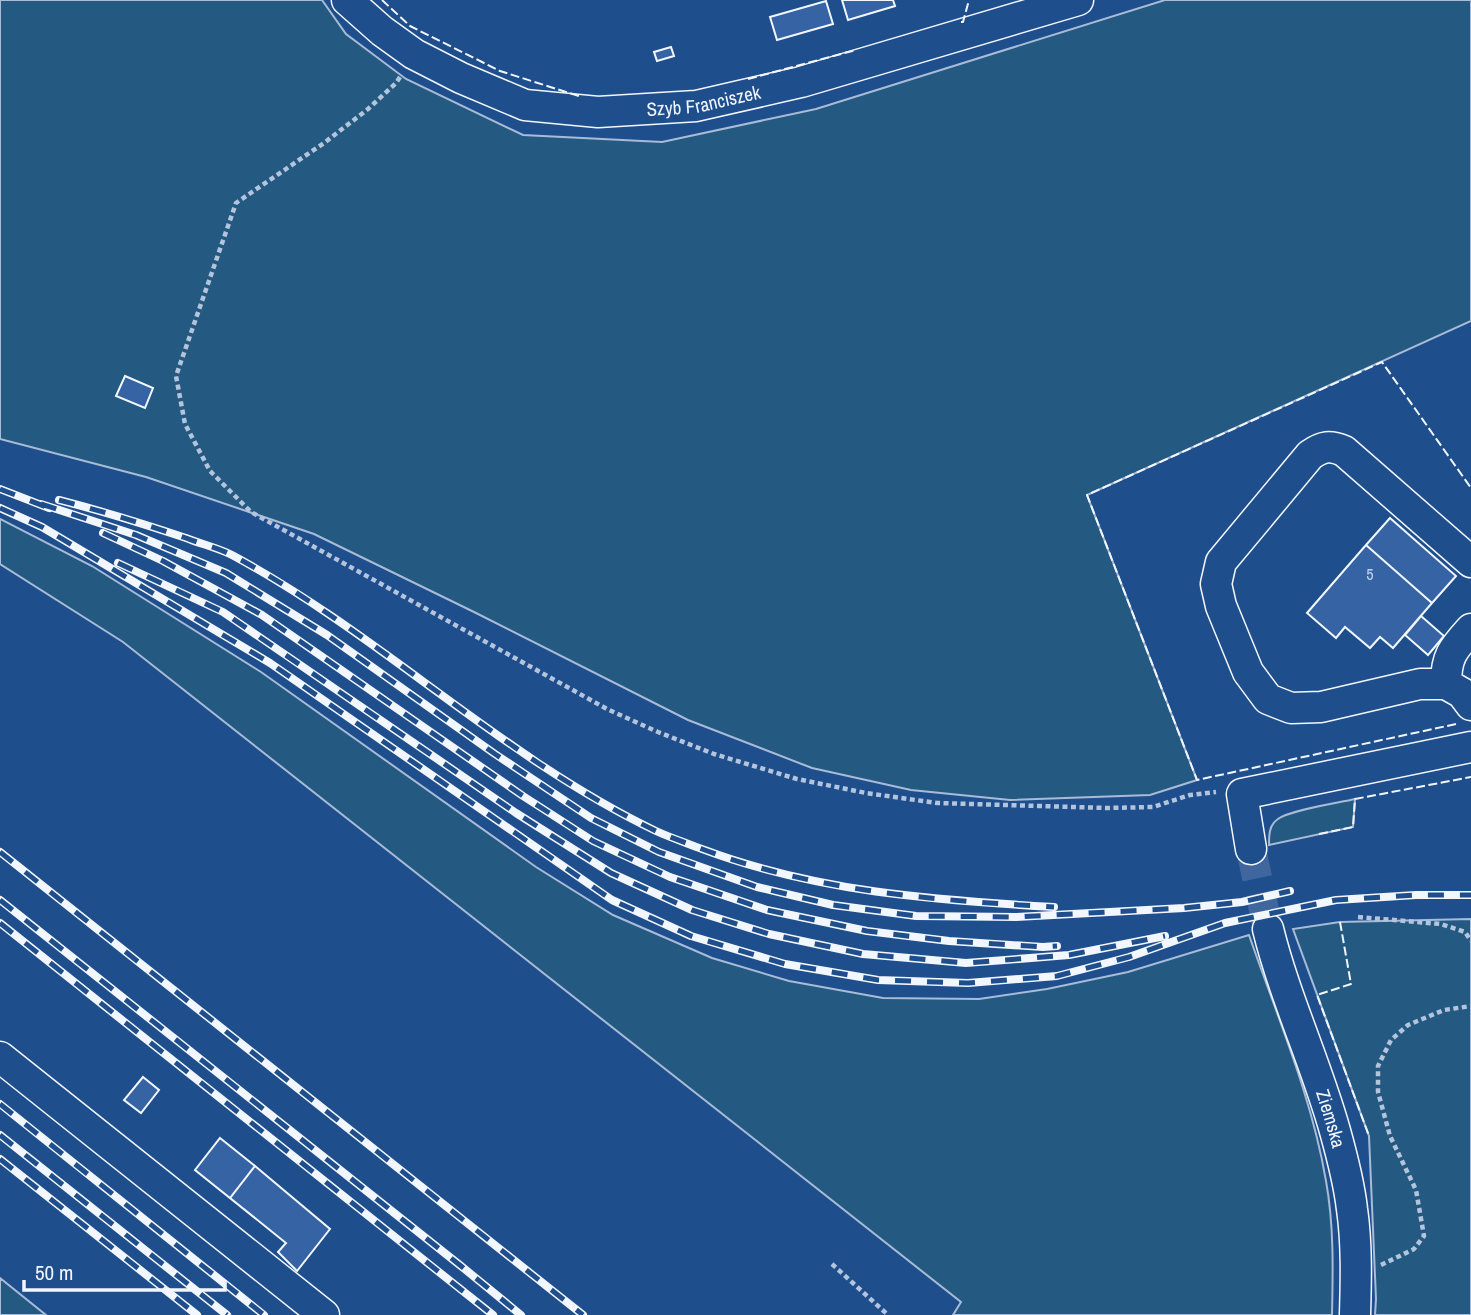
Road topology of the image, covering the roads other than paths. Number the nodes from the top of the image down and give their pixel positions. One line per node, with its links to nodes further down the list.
1 (347, 0): 3 (street, Szyb Franciszek)
2 (1078, 0): 3 (street, Szyb Franciszek)
3 (993, 12)
4 (1471, 562): 6 (street)
5 (1471, 629): 6 (street)
6 (1446, 684): 7 (street)
7 (1471, 705)
8 (1471, 747): 9 (street)
9 (1251, 849)
10 (1268, 929): 13 (street, Ziemska)
11 (0, 1057): 12 (street)
12 (324, 1315)
13 (1356, 1315)

